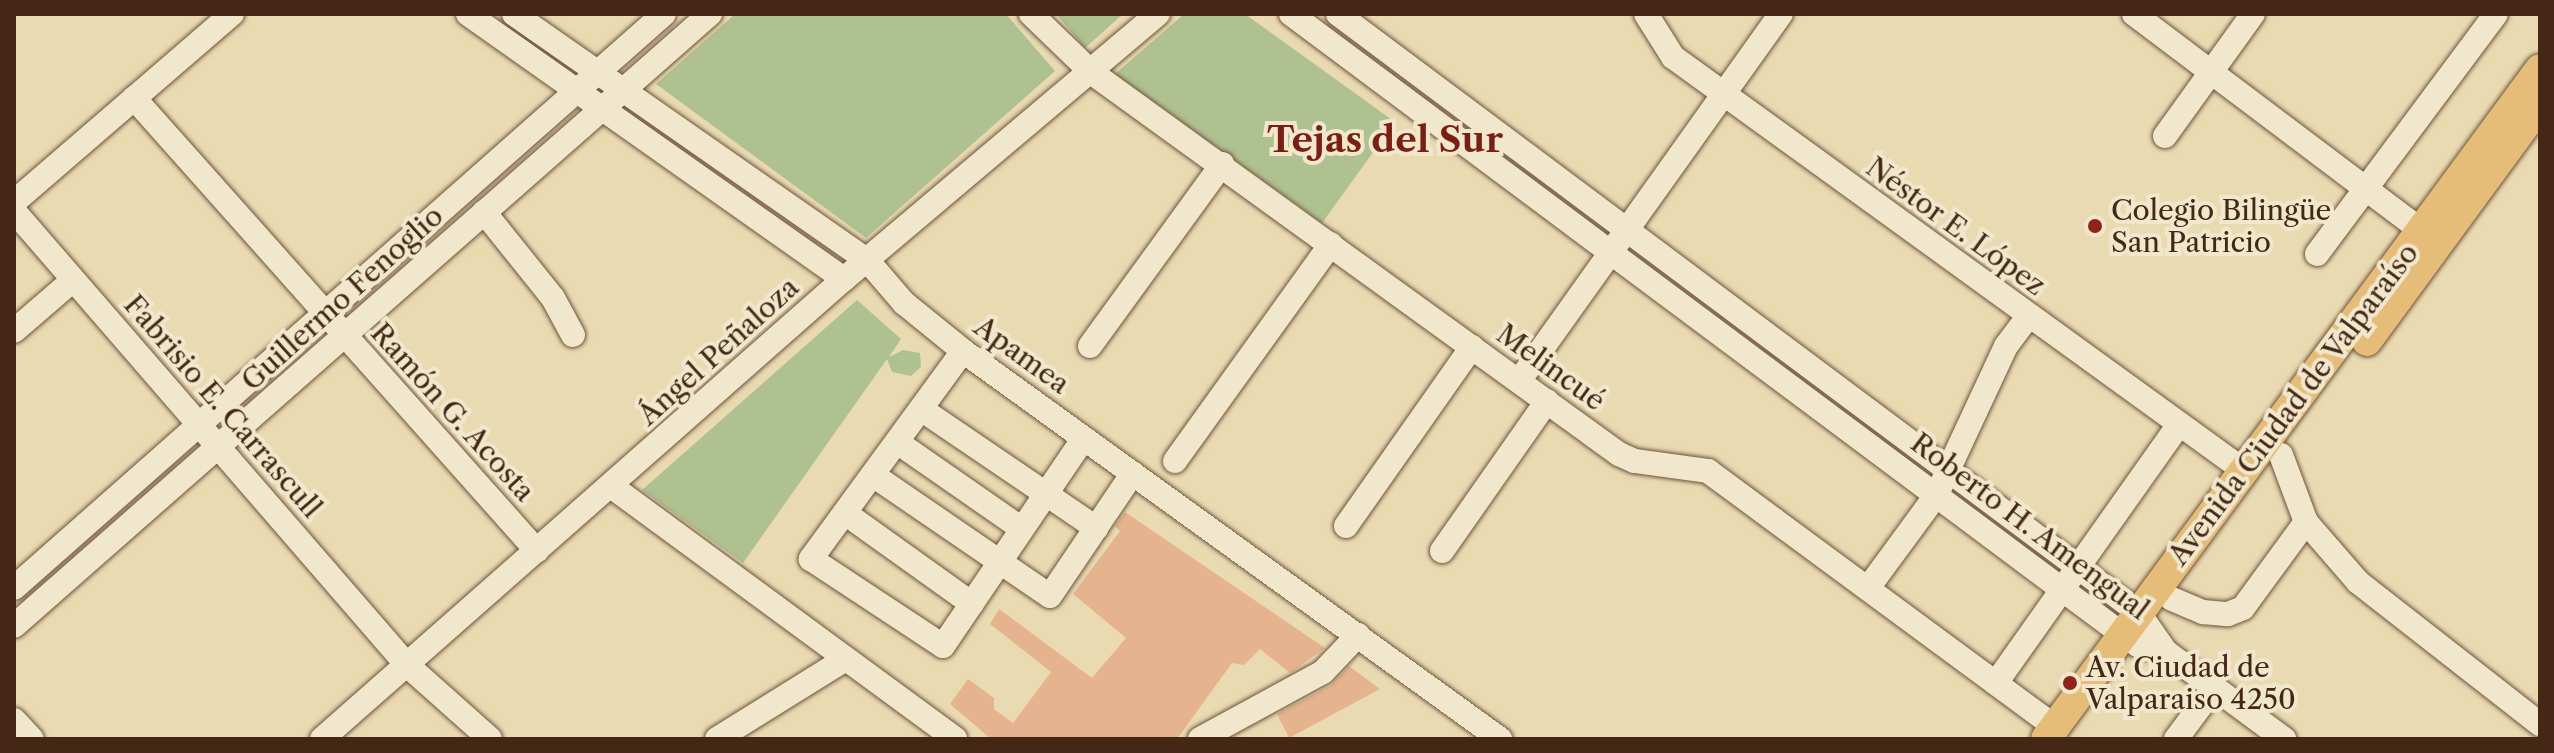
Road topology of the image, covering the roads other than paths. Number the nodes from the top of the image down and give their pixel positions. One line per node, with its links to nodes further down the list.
1 (232, 14): 22 (street)
2 (468, 14): 19 (street)
3 (514, 14): 17 (street, Apamea)
4 (664, 14): 17 (street, Guillermo Fenoglio)
5 (710, 14): 20 (street, Guillermo Fenoglio)
6 (1031, 14): 18 (street, Melincué)
7 (1158, 14): 18 (street, Ángel Peñaloza)
8 (1291, 14): 34 (street, Roberto H. Amengual)
9 (1338, 14): 31 (street, Roberto H. Amengual)
10 (1646, 14): 21 (street, Néstor E. López)
11 (1781, 14): 21 (street)
12 (2134, 14): 16 (street)
13 (2253, 14): 16 (street)
14 (2496, 14): 27 (street)
15 (2540, 69): 32 (main road, Avenida Ciudad de Valparaíso)
16 (2209, 70): 25 (street); 27 (street)
17 (597, 72): 19 (street, Guillermo Fenoglio); 20 (street, Apamea)
18 (1091, 72): 26 (street, Melincué); 36 (street, Ángel Peñaloza)
19 (576, 90): 24 (street); 39 (street, Guillermo Fenoglio)
20 (623, 90): 24 (street, Guillermo Fenoglio); 36 (street, Apamea)
21 (1723, 95): 31 (street); 40 (street, Néstor E. López)
22 (134, 98): 28 (street); 39 (street, Ramón G. Acosta)
23 (2540, 105): 32 (main road, Avenida Ciudad de Valparaíso)
24 (602, 108): 30 (street, Guillermo Fenoglio); 37 (street)
25 (2165, 136)
26 (1222, 164): 33 (street, Melincué); 44 (street)
27 (2364, 186): 32 (street); 35 (street)
28 (14, 202)
29 (14, 211): 38 (street, Fabrisio E. Carrascull)
30 (484, 212): 42 (street); 43 (street, Guillermo Fenoglio)
31 (1627, 230): 34 (street); 57 (street, Roberto H. Amengual)
32 (2430, 238): 55 (main road, Avenida Ciudad de Valparaíso); 58 (main road, Avenida Ciudad de Valparaíso)
33 (1331, 244): 45 (street, Melincué); 56 (street)
34 (1610, 252): 47 (street); 63 (street, Roberto H. Amengual)
35 (2317, 254)
36 (867, 260): 37 (street, Ángel Peñaloza); 46 (street, Apamea)
37 (844, 279): 61 (street, Ángel Peñaloza)
38 (73, 280): 41 (street); 50 (street, Fabrisio E. Carrascull)
39 (324, 312): 43 (street, Ramón G. Acosta); 50 (street, Guillermo Fenoglio)
40 (2029, 316): 51 (street, Néstor E. López); 57 (street)
41 (14, 331)
42 (573, 335)
43 (345, 336): 54 (street, Guillermo Fenoglio); 69 (street, Ramón G. Acosta)
44 (1090, 346)
45 (1472, 347): 47 (street, Melincué); 66 (street)
46 (963, 351): 49 (street); 52 (street, Apamea)
47 (1519, 381): 48 (street, Melincué)
48 (1547, 401): 70 (street); 74 (street, Melincué)
49 (921, 409): 53 (street); 62 (street)
50 (199, 424): 54 (street, Fabrisio E. Carrascull); 73 (street, Guillermo Fenoglio)
51 (2179, 425): 58 (street, Néstor E. López); 72 (street)
52 (1084, 438): 59 (street, Apamea); 62 (street)
53 (897, 442): 60 (street); 68 (street)
54 (219, 447): 78 (street, Guillermo Fenoglio); 82 (street, Fabrisio E. Carrascull)
55 (2281, 455): 65 (street); 76 (main road, Avenida Ciudad de Valparaíso)
56 (1175, 461)
57 (1945, 468): 63 (street); 72 (street, Roberto H. Amengual)
58 (2246, 472): 79 (main road, Avenida Ciudad de Valparaíso)
59 (1133, 473): 67 (street); 80 (street, Apamea)
60 (873, 475): 64 (street); 71 (street)
61 (611, 486): 69 (street, Ángel Peñaloza); 81 (street)
62 (1047, 493): 67 (street); 68 (street)
63 (1937, 494): 74 (street); 75 (street, Roberto H. Amengual)
64 (845, 513): 77 (street); 77 (street)
65 (2306, 522): 76 (street); 86 (street)
66 (1346, 526)
67 (1096, 528): 71 (street)
68 (1022, 529): 71 (street)
69 (537, 551): 82 (street, Ángel Peñaloza)
70 (1442, 551)
71 (999, 564): 77 (street)
72 (2079, 568): 75 (street); 79 (street, Roberto H. Amengual)
73 (14, 588)
74 (1868, 588): 83 (street, Melincué)
75 (2063, 590): 79 (street, Roberto H. Amengual); 83 (street)
76 (2172, 599): 79 (main road, Avenida Ciudad de Valparaíso)
77 (972, 604)
78 (14, 626)
79 (2143, 634): 84 (street); 87 (main road, Avenida Ciudad de Valparaíso)
80 (1358, 635): 93 (street); 94 (street, Apamea)
81 (844, 660): 91 (street); 92 (street)
82 (407, 665): 89 (street, Ángel Peñaloza); 90 (street, Fabrisio E. Carrascull)
83 (1996, 683): 87 (street, Melincué)
84 (2214, 688): 95 (street); 96 (street)
85 (14, 720): 88 (street)
86 (2540, 724)
87 (2056, 735)
88 (32, 739)
89 (322, 739)
90 (490, 739)
91 (717, 739)
92 (955, 739)
93 (1200, 739)
94 (1500, 739)
95 (2176, 739)
96 (2284, 739)

